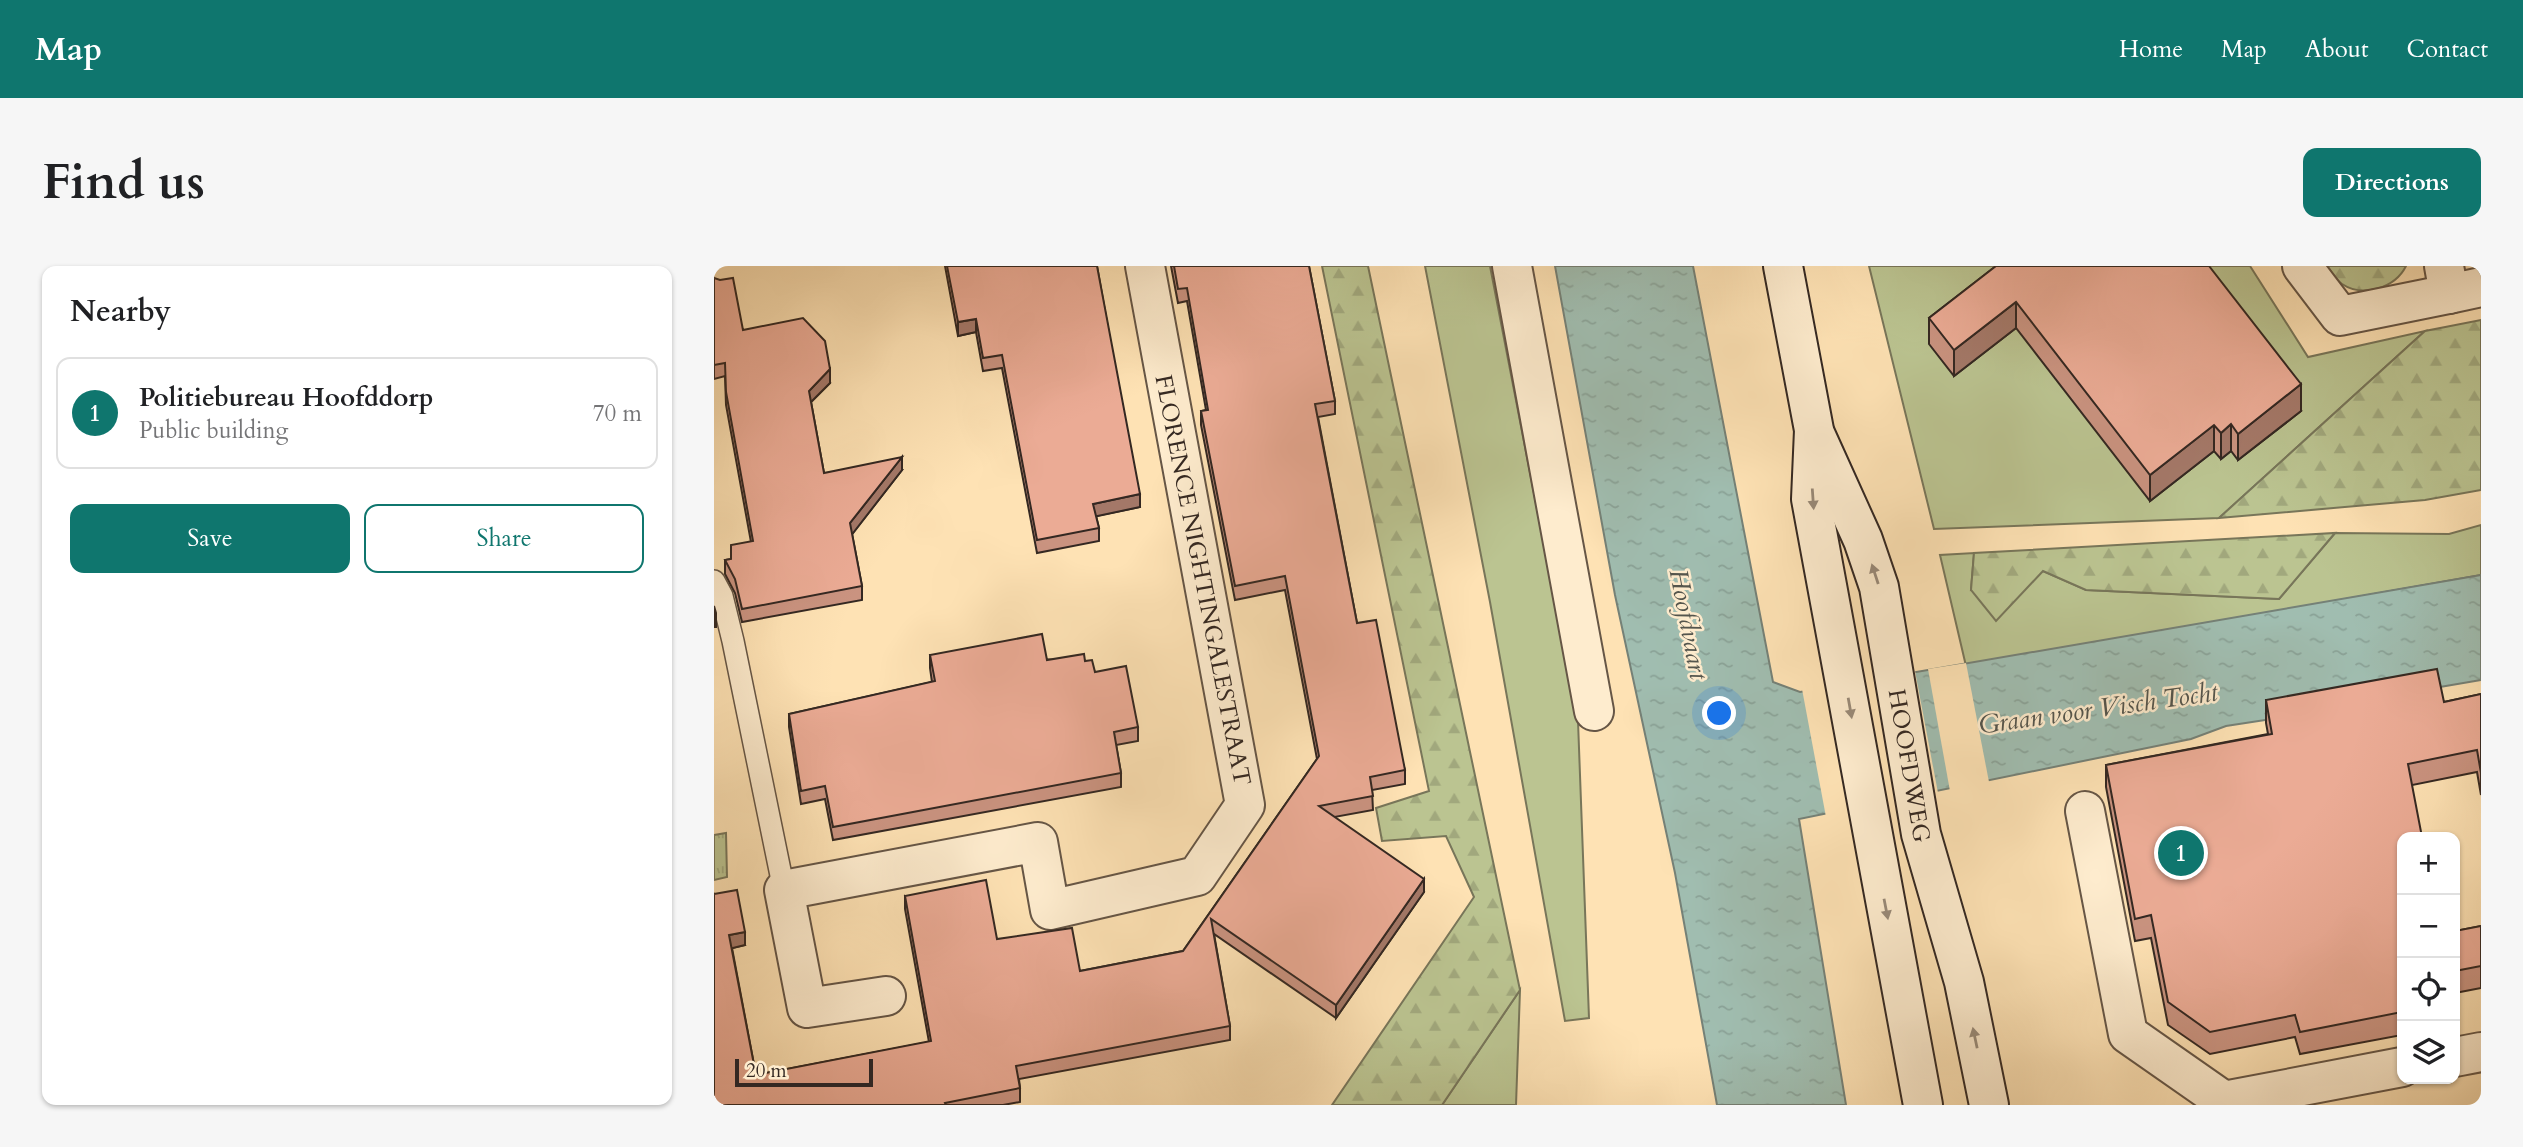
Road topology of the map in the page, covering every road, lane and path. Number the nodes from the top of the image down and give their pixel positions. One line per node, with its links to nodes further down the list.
1 (1145, 266): 10 (street, FLORENCE NIGHTINGALESTRAAT)
2 (1512, 266): 8 (street)
3 (1783, 266): 6 (street, HOOFDWEG)
4 (2302, 266): 5 (street)
5 (2458, 282)
6 (1814, 430): 15 (street, HOOFDWEG, one-way to 15); 16 (street, HOOFDWEG, one-way to 6)
7 (714, 581): 10 (lane)
8 (1594, 711)
9 (2085, 811): 14 (street)
10 (784, 890): 11 (street)
11 (886, 996)
12 (2481, 1052): 13 (street)
13 (2460, 1056)
14 (2397, 1068)
15 (1923, 1105)
16 (1989, 1105)

